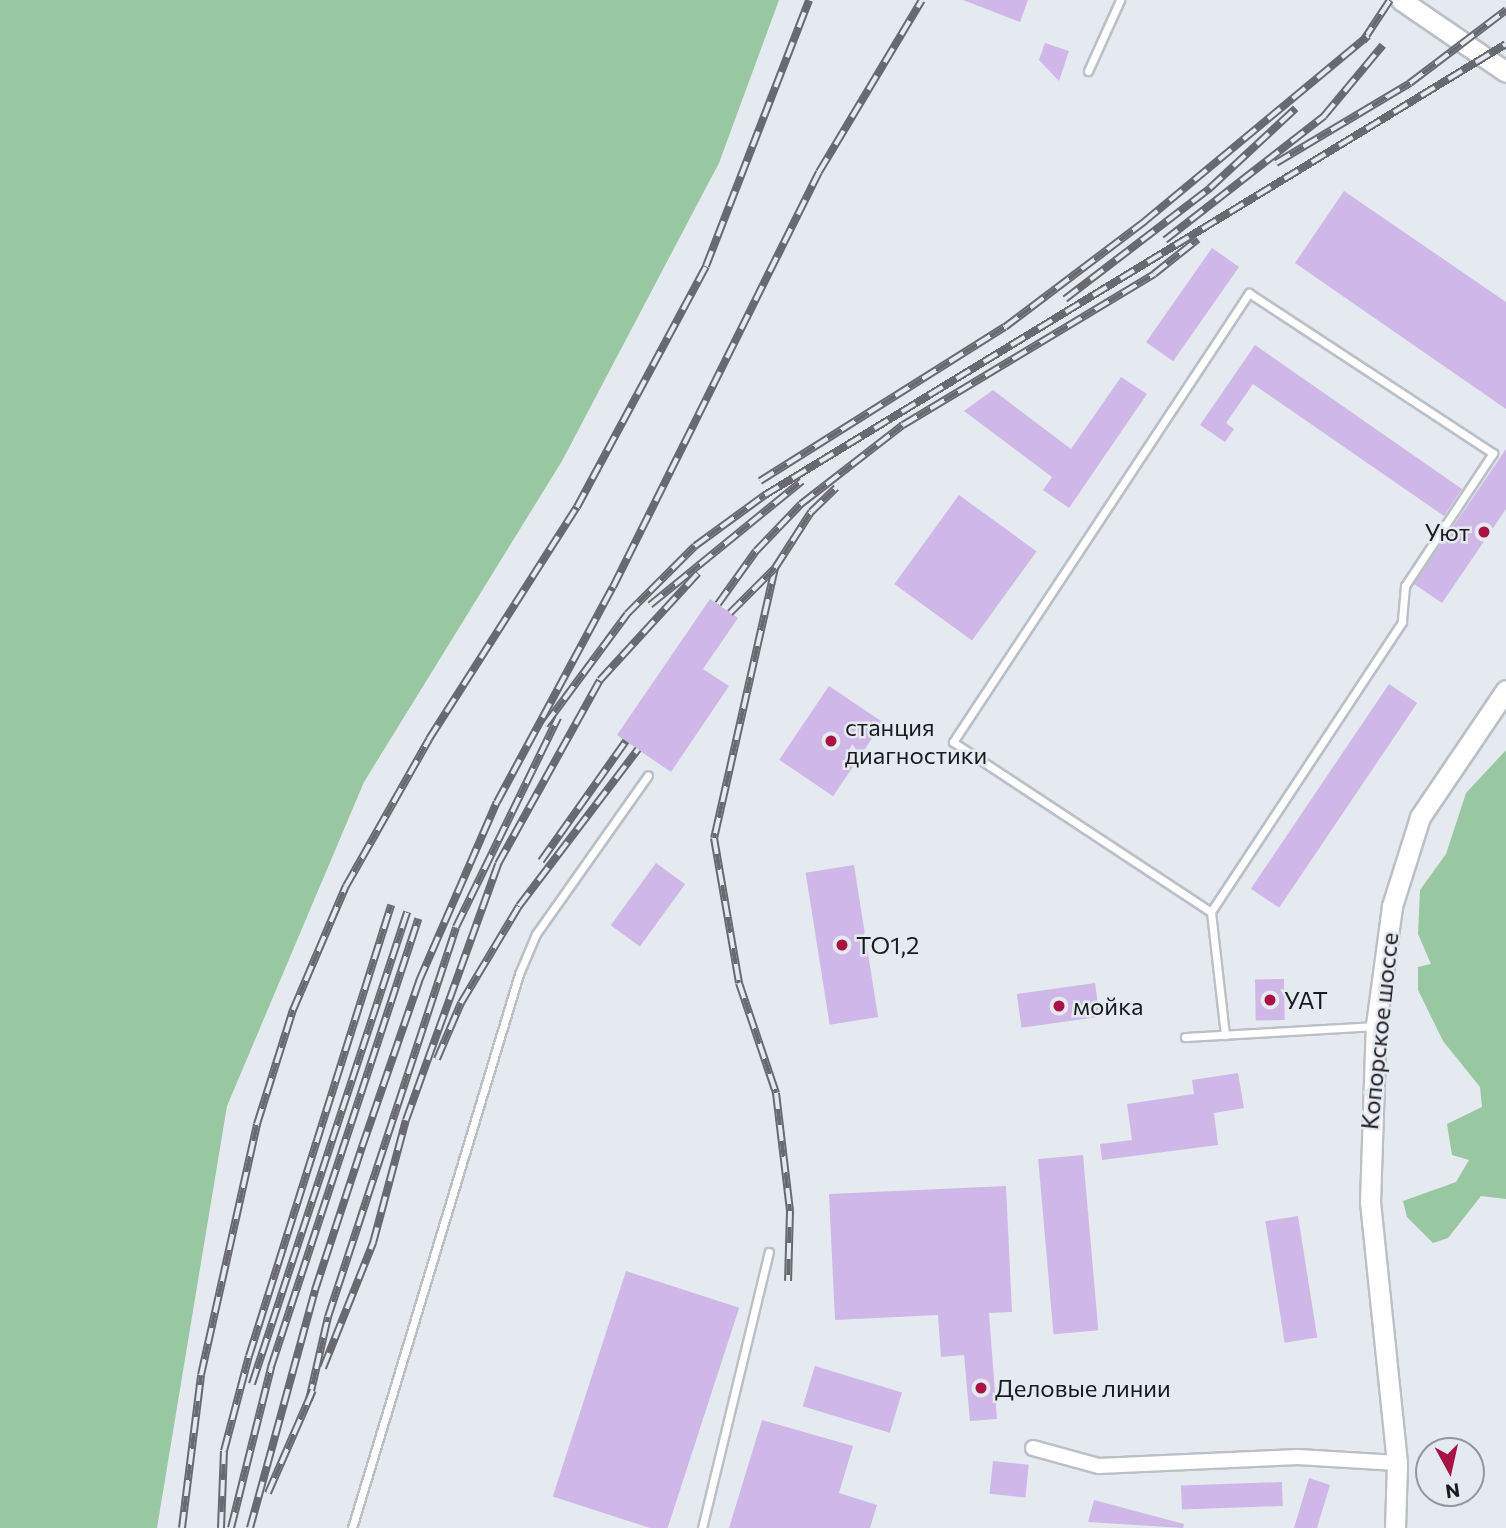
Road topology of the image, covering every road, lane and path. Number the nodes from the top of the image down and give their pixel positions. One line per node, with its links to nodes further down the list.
1 (1120, 0): 3 (lane)
2 (1401, 0): 4 (main road)
3 (1088, 71)
4 (1506, 72)
5 (1506, 690): 8 (main road, Копорское шоссе)
6 (648, 775): 14 (lane)
7 (1210, 912): 7 (lane); 9 (lane)
8 (1376, 1025): 9 (lane); 13 (main road, Копорское шоссе)
9 (1225, 1035): 10 (lane)
10 (1185, 1037)
11 (769, 1252): 15 (lane)
12 (1033, 1448): 13 (street)
13 (1397, 1463): 16 (main road, Копорское шоссе)
14 (352, 1528)
15 (702, 1528)
16 (1395, 1528)

